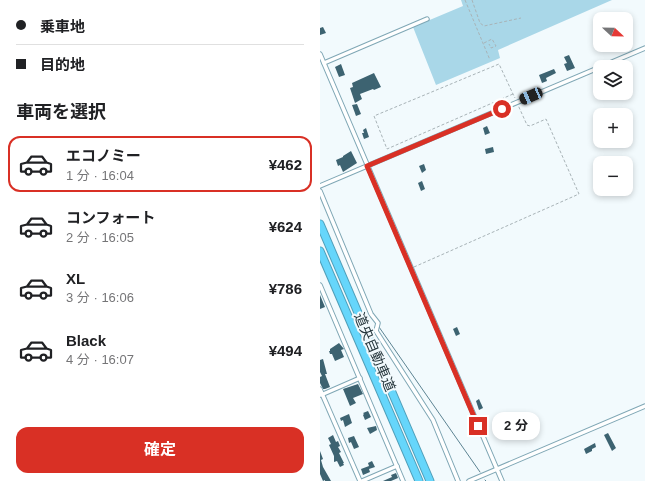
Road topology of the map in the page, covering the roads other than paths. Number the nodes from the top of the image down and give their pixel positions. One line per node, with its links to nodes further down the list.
1 (427, 19): 4 (street)
2 (645, 48): 5 (street)
3 (320, 54): 4 (street)
4 (324, 63): 5 (street)
5 (367, 166): 6 (street); 17 (street)
6 (320, 186)
7 (320, 191): 22 (street)
8 (320, 224): 21 (highway, 道央自動車道)
9 (320, 250): 20 (highway, 道央自動車道)
10 (320, 285): 11 (street)
11 (321, 290): 12 (street)
12 (360, 378): 14 (street); 16 (street)
13 (320, 389): 14 (street)
14 (321, 395): 18 (street)
15 (645, 406): 17 (street)
16 (397, 466): 18 (street); 19 (street)
17 (497, 470): 23 (street); 24 (street)
18 (361, 481)
19 (403, 481)
20 (419, 481)
21 (430, 481)
22 (458, 481)
23 (469, 481)
24 (502, 481)

